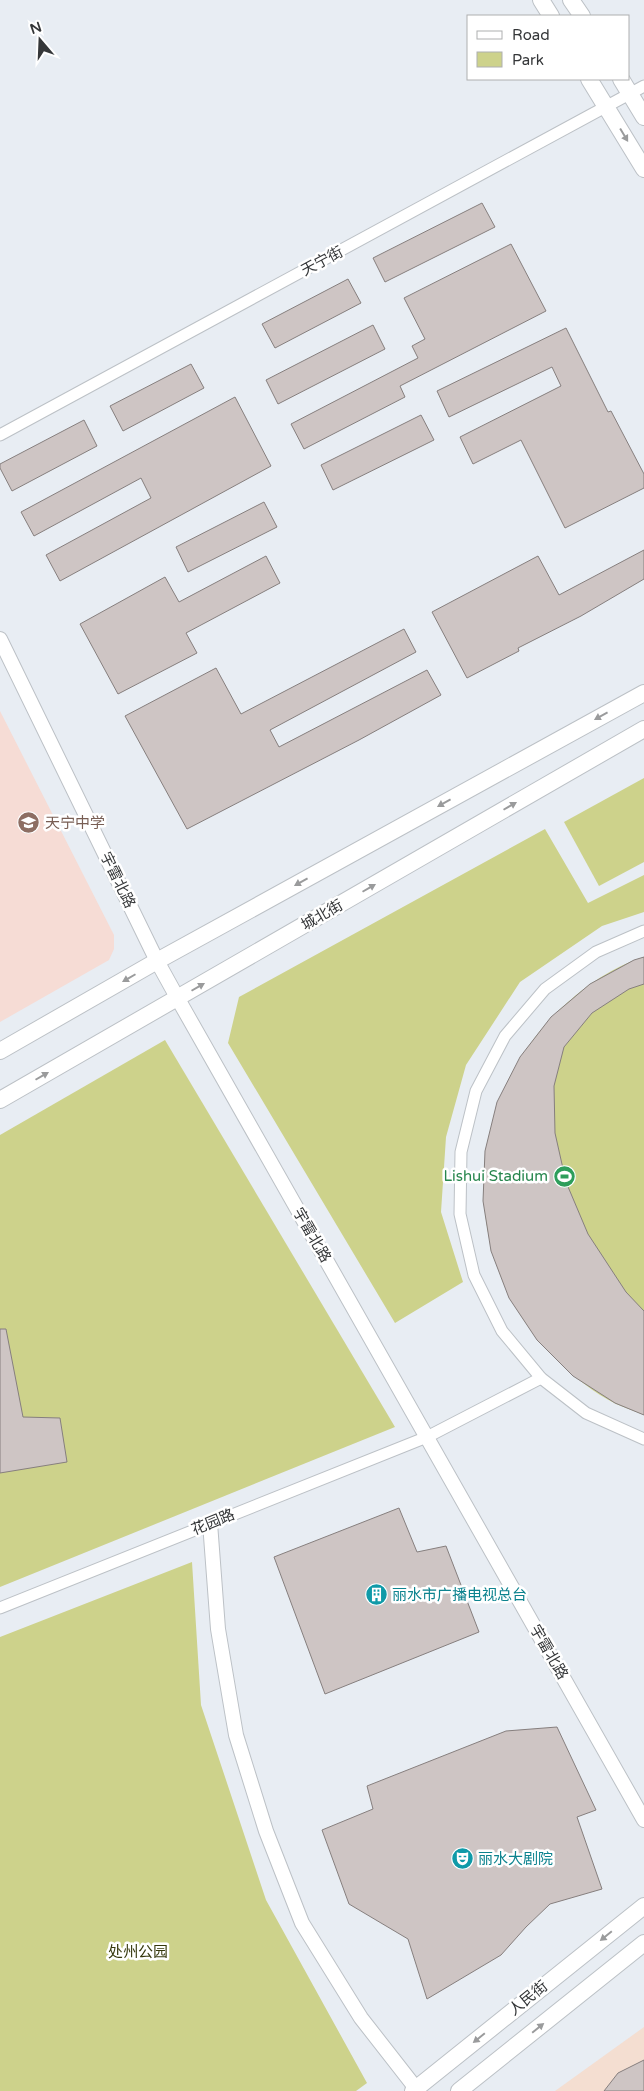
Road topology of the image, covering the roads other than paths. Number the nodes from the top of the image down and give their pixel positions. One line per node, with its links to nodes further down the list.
1 (541, 0): 3 (main road)
2 (572, 0): 4 (main road)
3 (550, 15)
4 (581, 15)
5 (590, 80): 8 (main road)
6 (622, 80): 7 (main road)
7 (637, 90): 8 (street, 天宁街); 9 (main road)
8 (606, 107): 10 (main road, one-way to 10); 11 (street, 天宁街)
9 (644, 117)
10 (644, 169)
11 (0, 435)
12 (0, 639): 16 (street, 宇雷北路)
13 (644, 693): 16 (main road, one-way to 16)
14 (644, 729): 17 (main road, 城北街, one-way to 14)
15 (644, 931): 20 (street)
16 (158, 961): 17 (street, 宇雷北路); 18 (main road, one-way to 18)
17 (178, 998): 19 (main road, 城北街, one-way to 17); 21 (street, 宇雷北路)
18 (0, 1051)
19 (0, 1100)
20 (541, 1378): 21 (street, 花园路); 22 (street)
21 (427, 1438): 23 (street, 花园路); 25 (street, 宇雷北路)
22 (644, 1439)
23 (210, 1523): 24 (street, 花园路); 28 (street)
24 (0, 1608)
25 (644, 1820)
26 (644, 1906): 28 (main road, 人民街, one-way to 28)
27 (644, 1943): 29 (main road, 人民街, one-way to 27)
28 (416, 2090)
29 (459, 2091)

